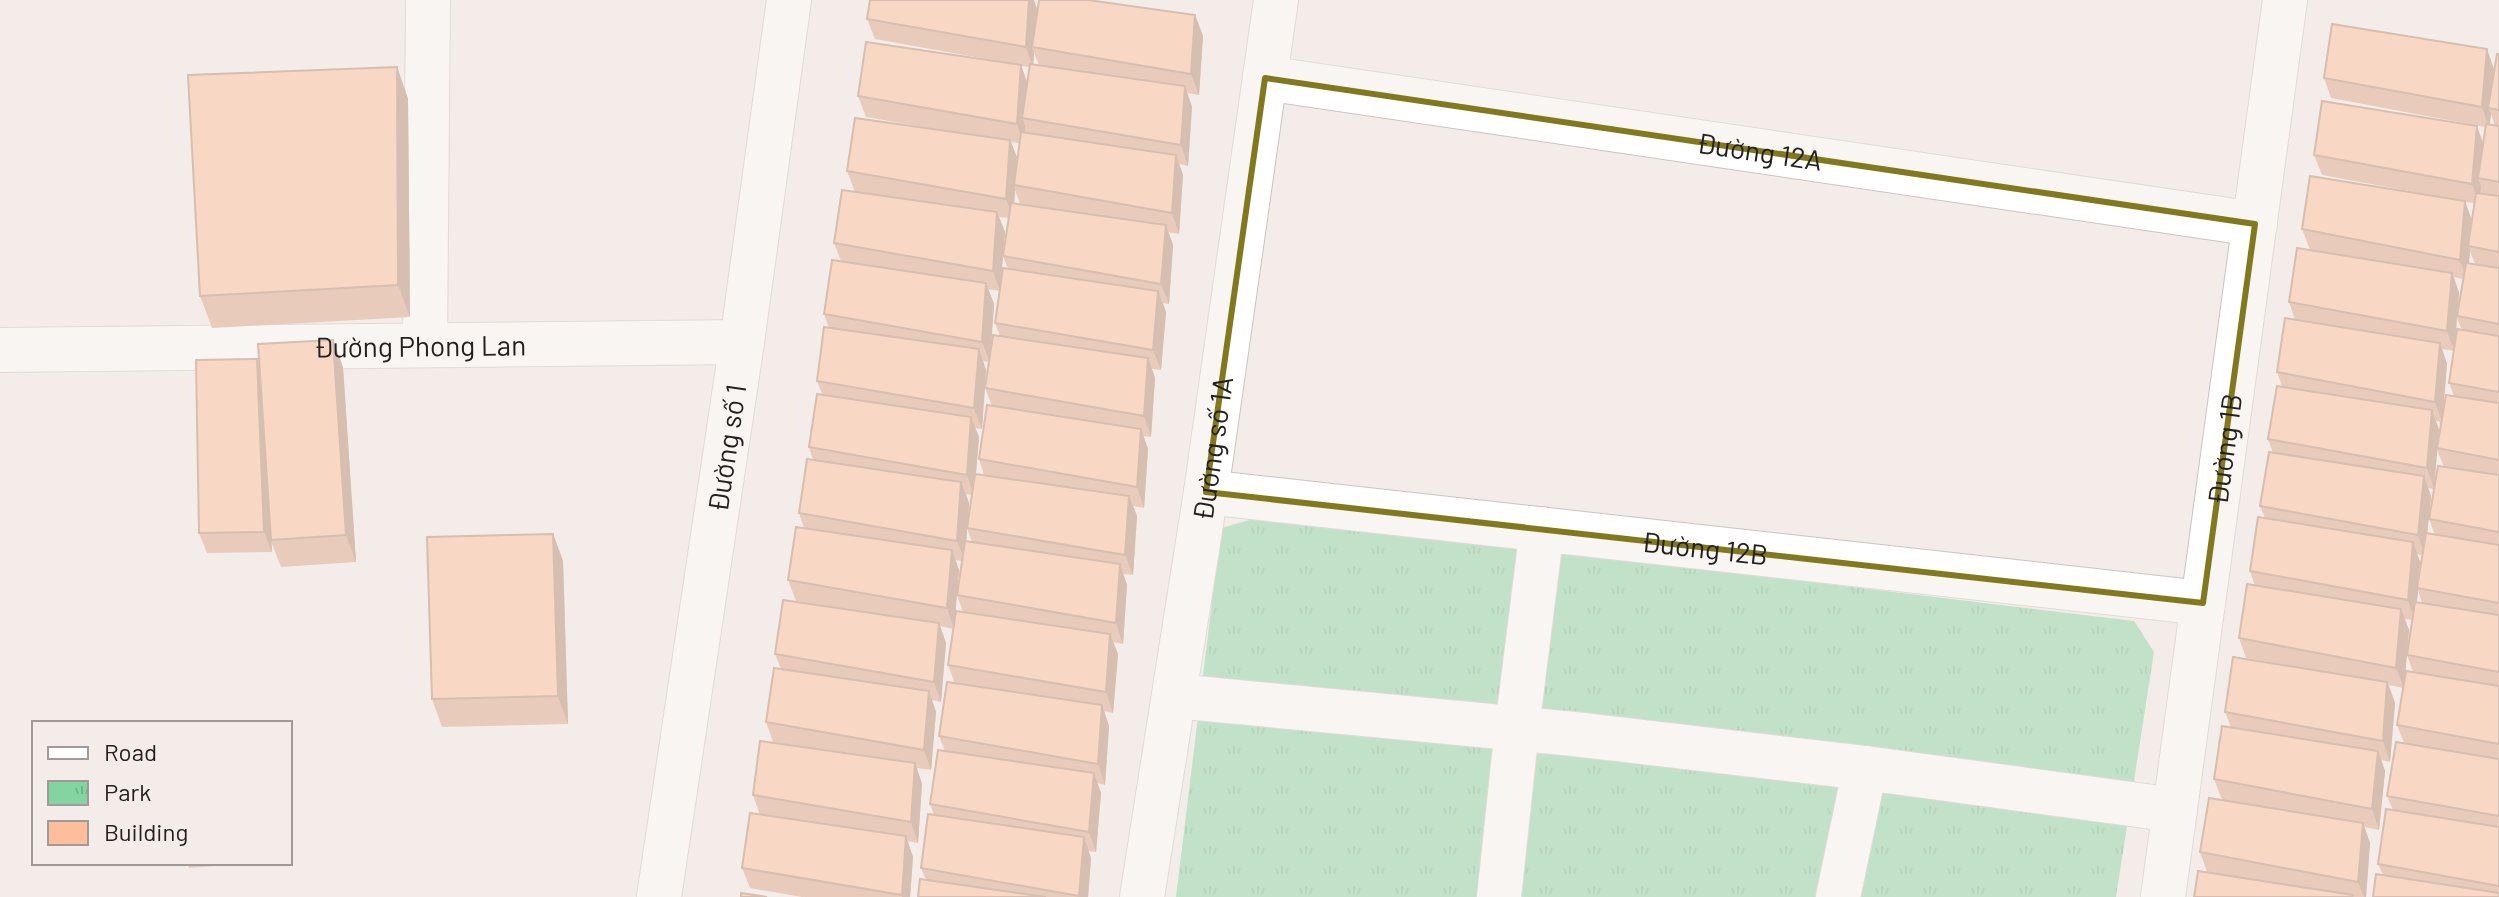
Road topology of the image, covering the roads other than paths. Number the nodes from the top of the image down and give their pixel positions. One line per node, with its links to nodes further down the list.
1 (428, 0): 8 (street)
2 (789, 0): 7 (street, Đường số 1)
3 (1276, 0): 5 (street, Đường số 1A)
4 (2285, 0): 6 (street, Đường 1B)
5 (1265, 78): 6 (street, Đường 12A); 10 (street, Đường số 1A)
6 (2255, 224): 12 (street, Đường 1B)
7 (742, 342): 8 (street, Đường Phong Lan); 17 (street, Đường số 1)
8 (425, 345): 9 (street, Đường Phong Lan)
9 (0, 350)
10 (1206, 492): 11 (street, Đường 12B); 13 (street, Đường số 1A)
11 (1542, 529): 12 (street, Đường 12B); 14 (street)
12 (2203, 603): 16 (street, Đường 1B)
13 (1175, 696): 14 (street); 18 (street, Đường số 1A)
14 (1517, 728): 15 (street); 19 (street)
15 (1865, 768): 16 (street); 20 (street)
16 (2175, 810): 21 (street, Đường 1B)
17 (659, 897)
18 (1142, 897)
19 (1499, 897)
20 (1838, 897)
21 (2163, 897)

